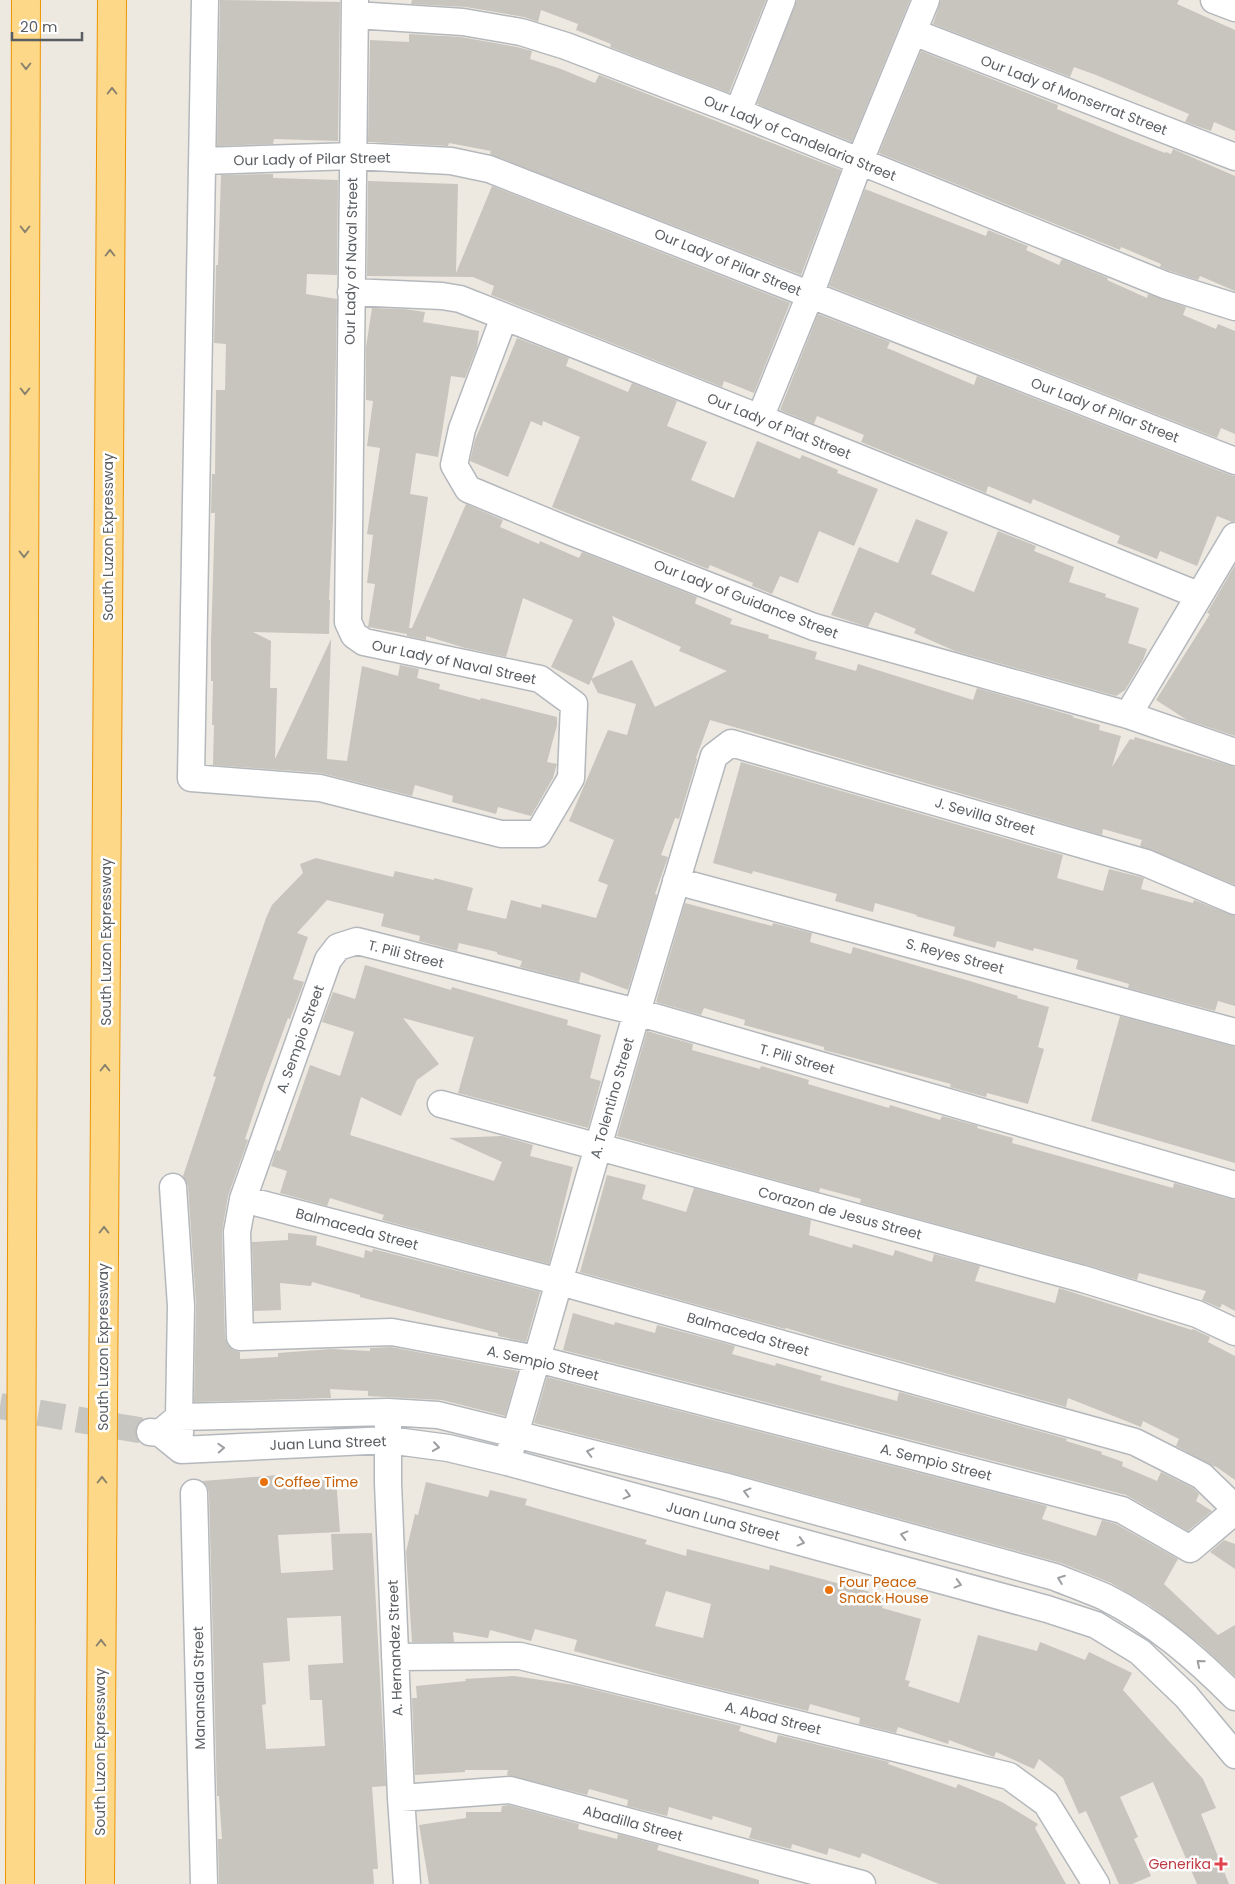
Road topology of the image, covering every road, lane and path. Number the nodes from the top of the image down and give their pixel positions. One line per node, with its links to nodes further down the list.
1 (26, 0): 52 (highway, one-way to 52)
2 (112, 0): 53 (highway, South Luzon Expressway, one-way to 2)
3 (205, 0): 13 (street)
4 (782, 0): 10 (street)
5 (926, 0): 9 (street)
6 (1214, 0): 8 (street)
7 (355, 8): 10 (street, Our Lady of Candelaria Street); 11 (street, Our Lady of Naval Street)
8 (1235, 8)
9 (913, 32): 12 (street, Our Lady of Monserrat Street); 14 (street)
10 (738, 112): 14 (street, Our Lady of Candelaria Street)
11 (353, 156): 13 (street, Our Lady of Pilar Street); 15 (street, Our Lady of Naval Street); 16 (street, Our Lady of Pilar Street)
12 (1235, 157)
13 (203, 161): 15 (street, Our Lady of Naval Street)
14 (859, 163): 16 (street); 17 (street, Our Lady of Candelaria Street)
15 (351, 292): 18 (street, Our Lady of Piat Street)
16 (810, 295): 19 (street); 20 (street, Our Lady of Pilar Street)
17 (1235, 307)
18 (504, 317): 19 (street, Our Lady of Piat Street); 23 (street, Our Lady of Guidance Street)
19 (760, 418): 22 (street, Our Lady of Piat Street)
20 (1235, 461)
21 (1235, 536): 22 (street)
22 (1198, 595): 23 (street)
23 (1128, 715): 25 (street, Our Lady of Guidance Street)
24 (732, 743): 26 (street, A. Tolentino Street); 27 (street, J. Sevilla Street)
25 (1235, 752)
26 (676, 881): 29 (street, A. Tolentino Street); 30 (street, S. Reyes Street)
27 (1235, 900)
28 (357, 941): 29 (street, T. Pili Street); 35 (street, A. Sempio Street)
29 (637, 1012): 32 (street, A. Tolentino Street); 33 (street, T. Pili Street)
30 (1235, 1032)
31 (441, 1104): 32 (street, Corazon de Jesus Street)
32 (598, 1147): 36 (street, A. Tolentino Street); 37 (street, Corazon de Jesus Street)
33 (1235, 1185)
34 (173, 1187): 40 (street)
35 (243, 1199): 36 (street, Balmaceda Street); 38 (street, A. Sempio Street)
36 (560, 1282): 38 (street, A. Tolentino Street); 45 (street, Balmaceda Street)
37 (1235, 1332)
38 (537, 1359): 41 (street, A. Tolentino Street); 45 (street, A. Sempio Street)
39 (388, 1412): 40 (street); 41 (street); 42 (street, A. Hernandez Street)
40 (163, 1428): 42 (street, Juan Luna Street, one-way to 42)
41 (515, 1433): 43 (street, A. Tolentino Street); 46 (street, one-way to 41)
42 (388, 1440): 43 (street, Juan Luna Street, one-way to 43); 48 (street, A. Hernandez Street)
43 (507, 1462): 47 (street, Juan Luna Street, one-way to 47)
44 (194, 1493): 54 (street, Manansala Street)
45 (1235, 1509)
46 (1106, 1598): 47 (street); 49 (street, one-way to 46)
47 (1096, 1626): 50 (street, Juan Luna Street)
48 (396, 1657): 51 (street, A. Hernandez Street); 57 (street, A. Abad Street)
49 (1235, 1698)
50 (1235, 1755)
51 (400, 1798): 55 (street, A. Hernandez Street); 56 (street, Abadilla Street)
52 (20, 1884)
53 (100, 1884)
54 (204, 1884)
55 (407, 1884)
56 (862, 1884)
57 (1096, 1884)

